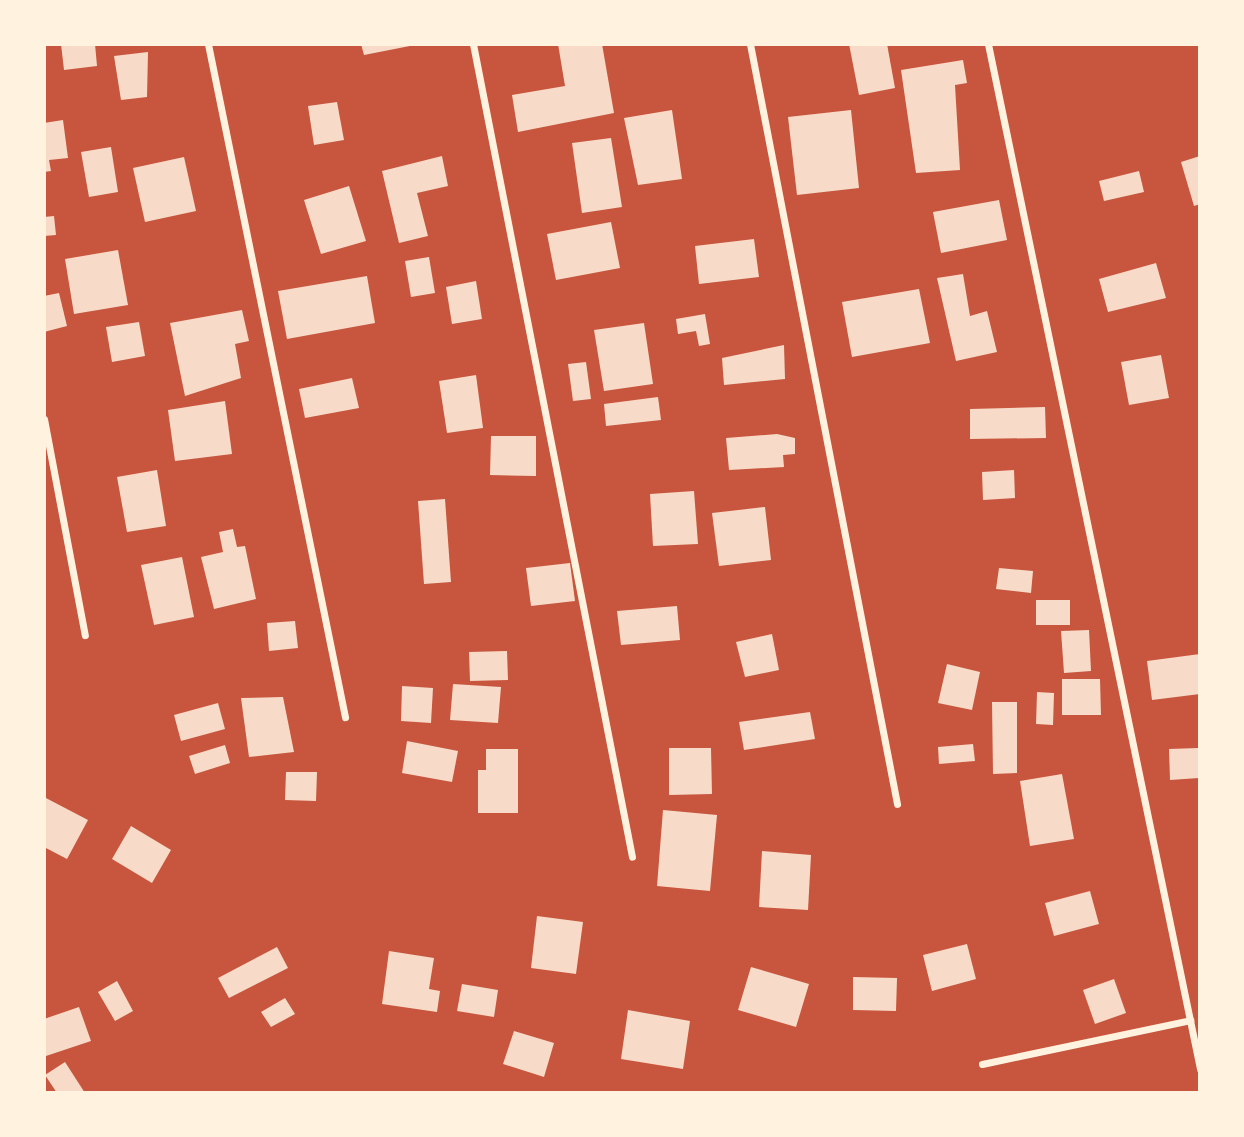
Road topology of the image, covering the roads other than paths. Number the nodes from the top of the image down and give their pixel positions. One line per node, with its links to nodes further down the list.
1 (208, 44): 7 (street)
2 (473, 44): 9 (street)
3 (750, 44): 8 (street)
4 (988, 44): 10 (street)
5 (44, 419): 6 (street)
6 (85, 635)
7 (345, 717)
8 (897, 804)
9 (632, 857)
10 (1190, 1020): 11 (street); 12 (street)
11 (982, 1064)
12 (1200, 1069)

